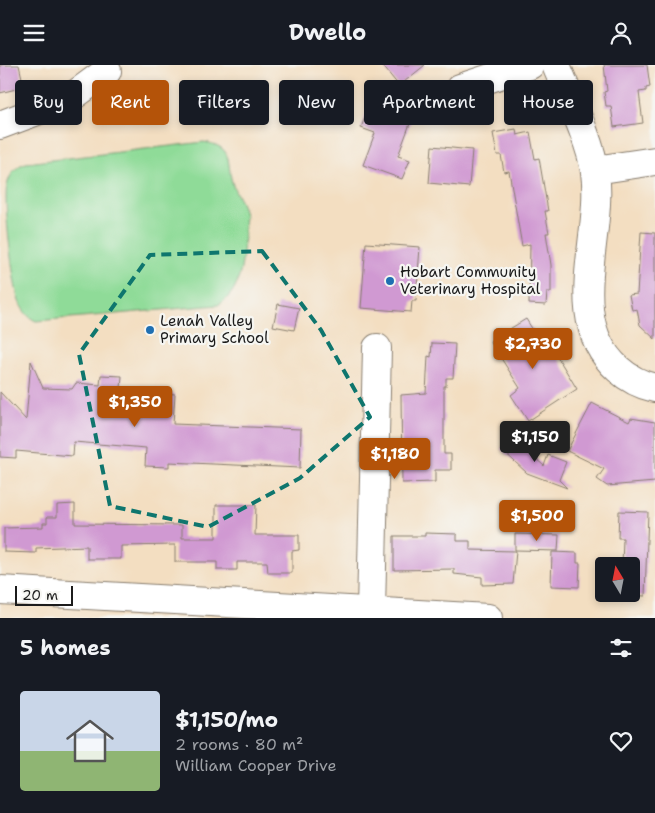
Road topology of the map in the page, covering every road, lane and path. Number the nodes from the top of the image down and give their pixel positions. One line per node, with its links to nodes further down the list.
1 (530, 65): 4 (street)
2 (556, 65): 7 (street)
3 (108, 71): 5 (street)
4 (484, 80)
5 (0, 125)
6 (655, 161): 7 (street)
7 (595, 170): 9 (street)
8 (377, 348): 11 (street)
9 (655, 388)
10 (0, 590): 11 (street)
11 (371, 611): 12 (street)
12 (488, 618)

